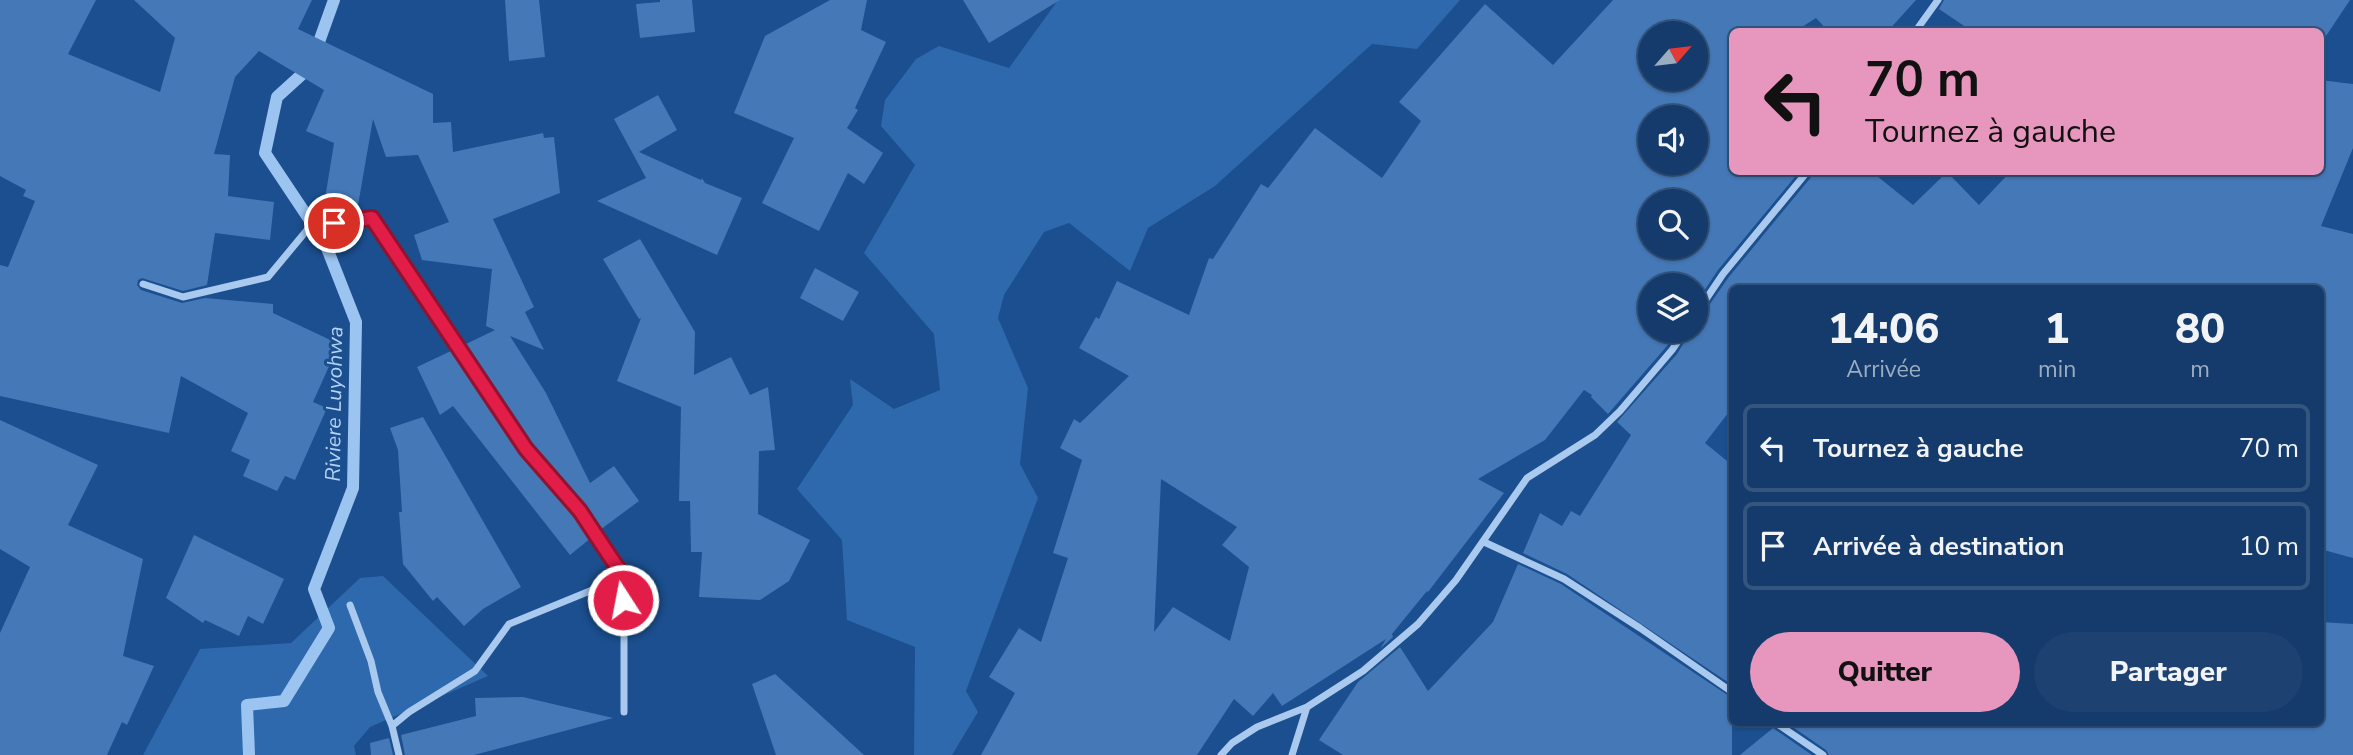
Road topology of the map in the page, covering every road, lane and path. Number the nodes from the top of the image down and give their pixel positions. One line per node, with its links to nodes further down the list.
1 (1938, 0): 2 (street)
2 (1918, 28)
3 (1805, 175): 5 (street)
4 (143, 284): 8 (street)
5 (1708, 296)
6 (1677, 343): 7 (street)
7 (1484, 542): 10 (street); 11 (street)
8 (624, 577): 12 (street); 13 (street)
9 (350, 605): 13 (street)
10 (1729, 690)
11 (1307, 707): 16 (street); 17 (street)
12 (624, 712)
13 (392, 726): 15 (street)
14 (1780, 726): 18 (street)
15 (399, 755)
16 (1221, 755)
17 (1292, 755)
18 (1822, 755)

